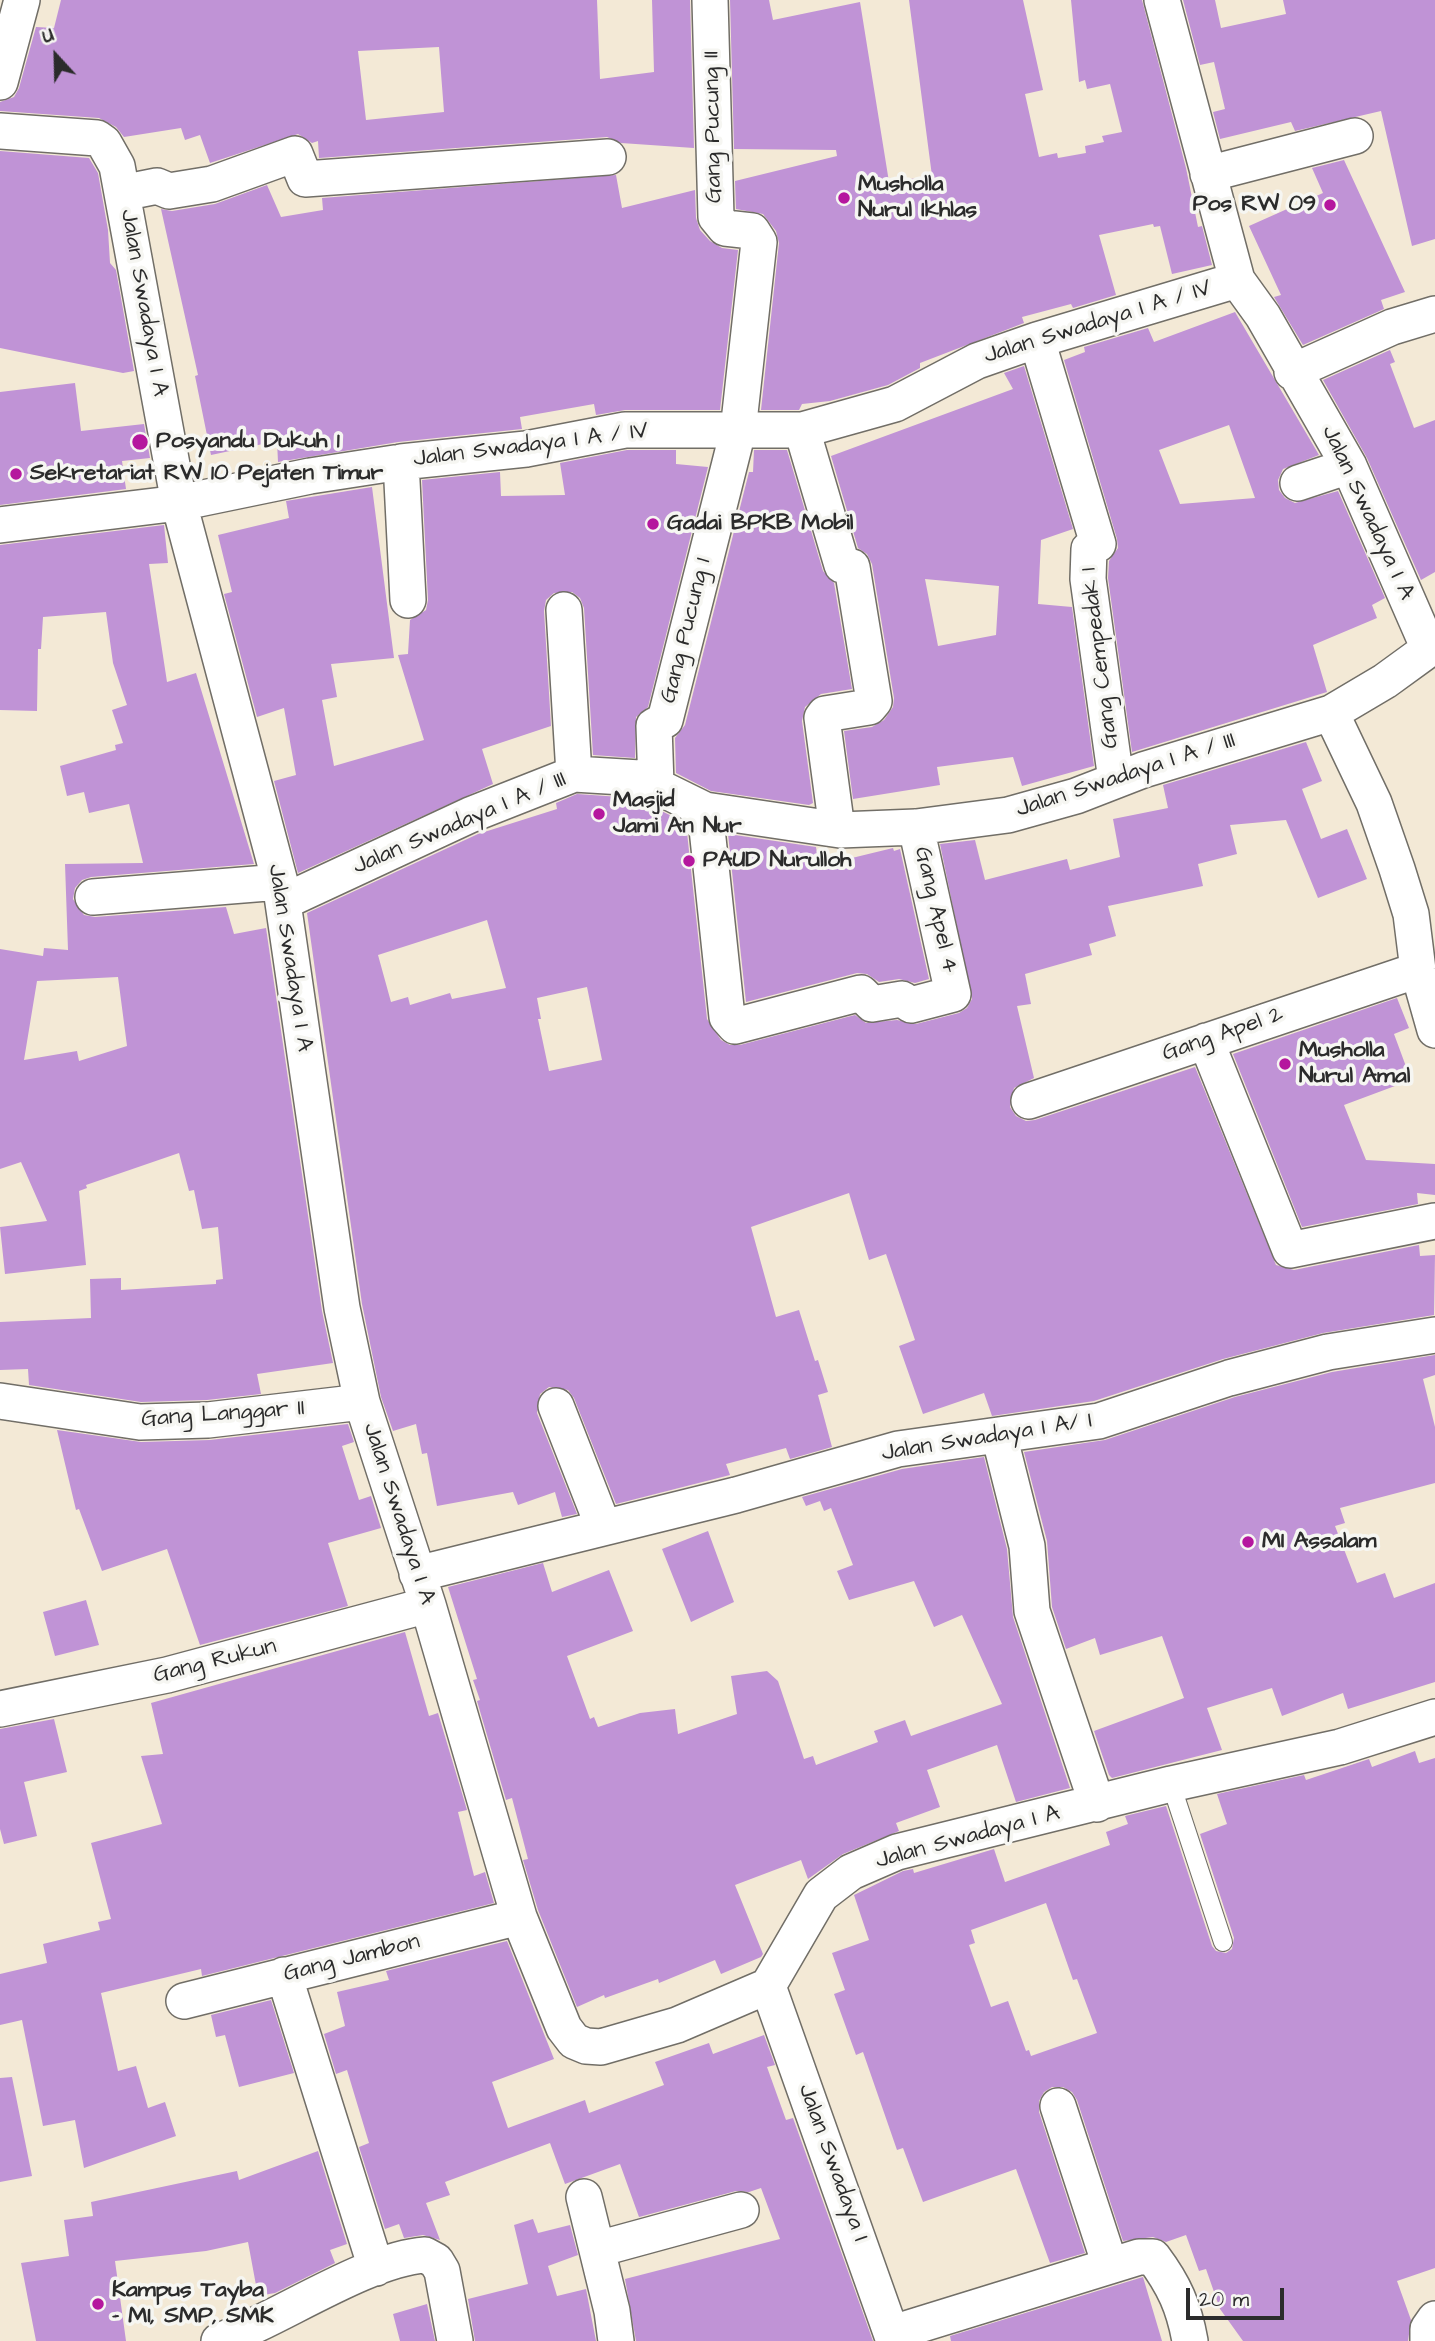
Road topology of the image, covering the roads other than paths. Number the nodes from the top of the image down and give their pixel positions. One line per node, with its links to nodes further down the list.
1 (22, 0): 4 (street)
2 (710, 0): 15 (street, Gang Pucung II)
3 (1162, 0): 8 (street)
4 (0, 82)
5 (0, 131): 9 (street, Jalan Swadaya I A)
6 (1355, 136): 8 (street)
7 (608, 157): 9 (street)
8 (1208, 174): 10 (street)
9 (122, 193): 19 (street, Jalan Swadaya I A)
10 (1237, 280): 12 (street, Jalan Swadaya I A / IV); 13 (street, Jalan Swadaya I A)
11 (1435, 314): 13 (street)
12 (1037, 340): 14 (street, Jalan Swadaya I A / IV); 26 (street, Gang Cempedak 1)
13 (1292, 372): 17 (street, Jalan Swadaya I A)
14 (802, 430): 15 (street, Jalan Swadaya I A / IV); 30 (street)
15 (738, 431): 16 (street, Jalan Swadaya I A / IV); 27 (street, Gang Pucung 1)
16 (401, 462): 19 (street, Jalan Swadaya I A / IV); 21 (street)
17 (1349, 466): 18 (street); 23 (street, Jalan Swadaya I A)
18 (1298, 483)
19 (179, 503): 20 (street, Jalan Swadaya I A / IV); 31 (street, Jalan Swadaya I A)
20 (0, 525)
21 (408, 600)
22 (564, 610): 25 (street)
23 (1432, 647): 24 (street, Jalan Swadaya I A)
24 (1331, 713): 26 (street, Jalan Swadaya I A / III); 33 (street)
25 (574, 774): 27 (street, Jalan Swadaya I A / III); 31 (street, Jalan Swadaya I A / III)
26 (1116, 780): 29 (street, Jalan Swadaya I A / III)
27 (656, 785): 28 (street, Jalan Swadaya I A / III)
28 (705, 810): 29 (street, Gang Apel 4); 30 (street, Jalan Swadaya I A / III)
29 (916, 827): 30 (street, Jalan Swadaya I A / III)
30 (837, 829)
31 (281, 892): 32 (street); 40 (street, Jalan Swadaya I A)
32 (93, 897)
33 (1418, 970): 34 (street); 35 (street, Gang Apel 2)
34 (1435, 1030)
35 (1206, 1041): 36 (street, Gang Apel 2); 37 (street)
36 (1029, 1101)
37 (1435, 1221)
38 (1435, 1335): 42 (street, Jalan Swadaya I A/ I)
39 (0, 1401): 40 (street, Gang Langgar II)
40 (362, 1402): 44 (street, Jalan Swadaya I A)
41 (556, 1406): 43 (street)
42 (999, 1435): 43 (street, Jalan Swadaya I A/ I); 48 (street)
43 (603, 1527): 44 (street, Jalan Swadaya I A/ I)
44 (423, 1590): 45 (street, Gang Rukun); 49 (street, Jalan Swadaya I A)
45 (0, 1709)
46 (1435, 1717): 47 (street, Jalan Swadaya I A)
47 (1171, 1784): 48 (street, Jalan Swadaya I A); 50 (lane)
48 (1097, 1804): 52 (street, Jalan Swadaya I A)
49 (519, 1917): 51 (street, Gang Jambon); 52 (street, Jalan Swadaya I A)
50 (1223, 1942)
51 (284, 1975): 53 (street, Gang Jambon); 59 (street)
52 (768, 1986): 60 (street, Jalan Swadaya I)
53 (184, 2001)
54 (1058, 2106): 58 (street)
55 (584, 2197): 57 (street)
56 (741, 2210): 57 (street)
57 (598, 2249): 63 (street)
58 (1110, 2265): 60 (street); 64 (street)
59 (376, 2268): 61 (street); 62 (street)
60 (894, 2337)
61 (219, 2341)
62 (455, 2341)
63 (616, 2341)
64 (1190, 2341)

